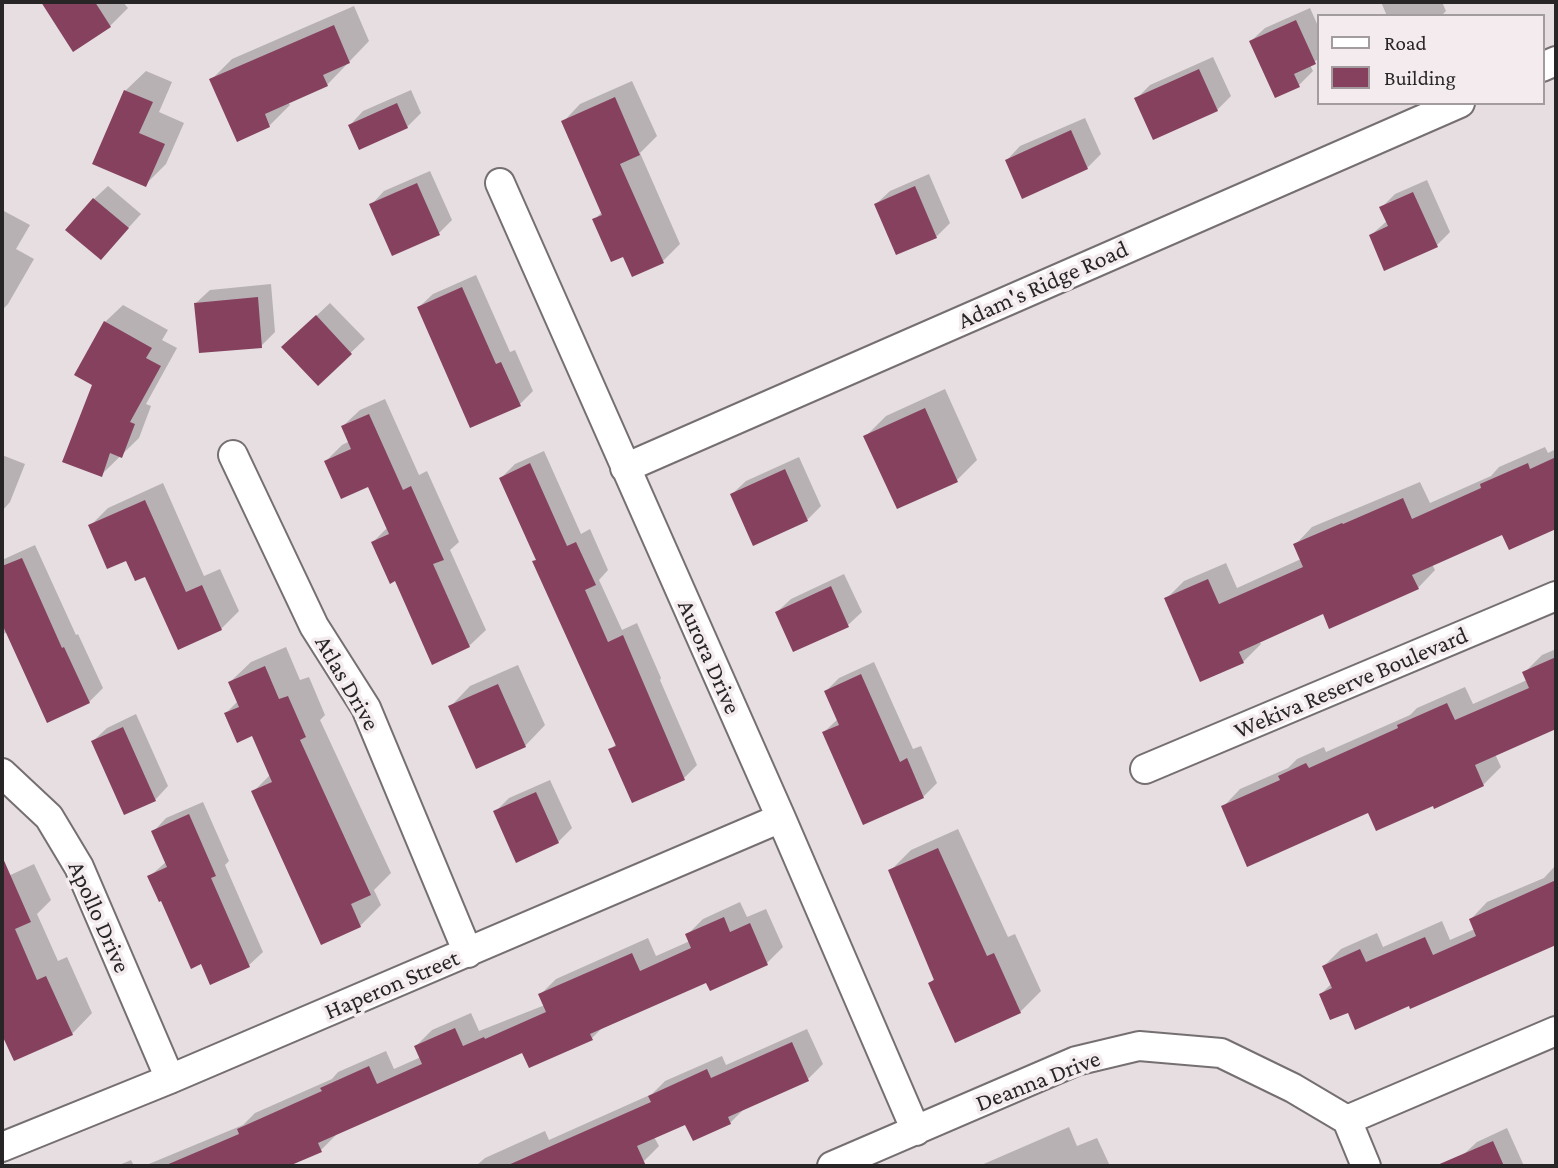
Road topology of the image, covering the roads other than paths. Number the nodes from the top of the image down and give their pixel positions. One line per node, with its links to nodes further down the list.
1 (1455, 105): 4 (street, Adam's Ridge Road)
2 (500, 183): 4 (street, Aurora Drive)
3 (233, 455): 9 (street, Atlas Drive)
4 (625, 468): 8 (street, Aurora Drive)
5 (1556, 596): 6 (street, Wekiva Reserve Boulevard)
6 (1145, 769)
7 (2, 773): 11 (street, Apollo Drive)
8 (781, 818): 9 (street, Haperon Street); 13 (street, Aurora Drive)
9 (468, 953): 11 (street, Haperon Street)
10 (1556, 1031): 12 (street)
11 (170, 1079): 14 (street, Haperon Street)
12 (1347, 1120): 13 (street, Deanna Drive); 16 (street)
13 (916, 1131): 15 (street, Deanna Drive)
14 (2, 1147)
15 (832, 1166)
16 (1366, 1166)

